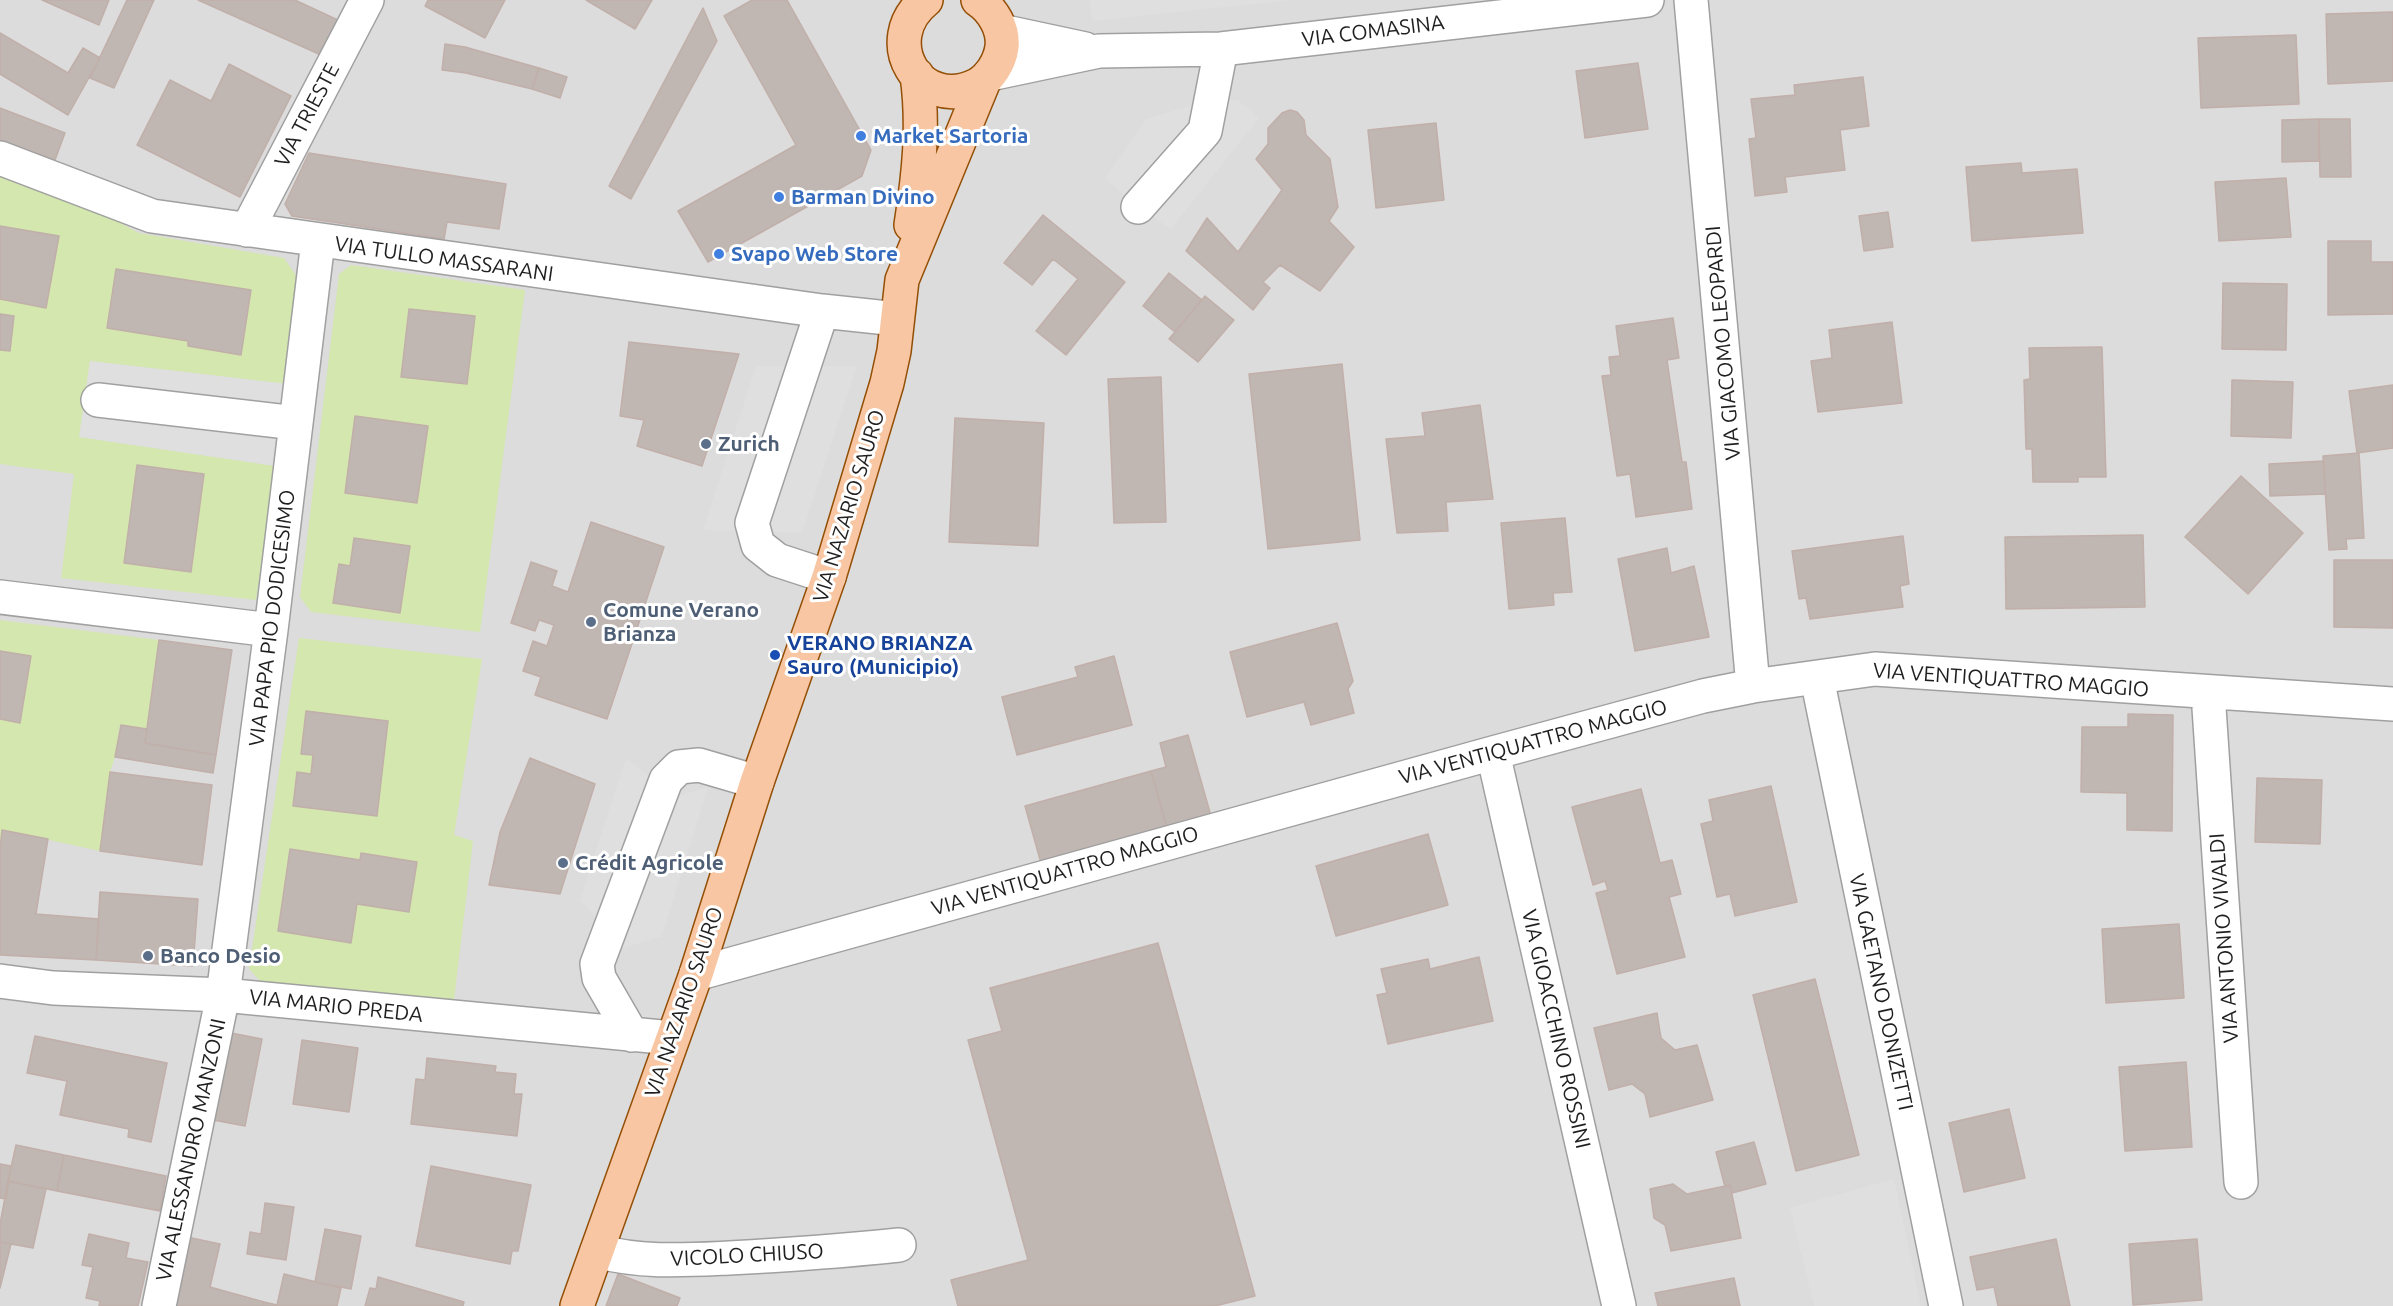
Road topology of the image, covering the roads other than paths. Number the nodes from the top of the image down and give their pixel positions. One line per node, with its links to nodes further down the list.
1 (368, 0): 13 (street, VIA TRIESTE)
2 (978, 0): 6 (main road)
3 (1647, 0): 7 (street, VIA COMASINA)
4 (1691, 0): 24 (street, VIA GIACOMO LEOPARDI)
5 (913, 4): 9 (main road)
6 (1001, 31): 8 (street, VIA COMASINA); 10 (main road, VIA NAZARIO SAURO)
7 (1221, 49): 8 (street, VIA COMASINA); 12 (street)
8 (1099, 51): 10 (street, VIA COMASINA)
9 (917, 75): 10 (main road); 15 (main road)
10 (987, 77): 15 (main road, VIA NAZARIO SAURO)
11 (0, 158): 13 (street, VIA TULLO MASSARANI)
12 (1138, 207)
13 (247, 230): 14 (street, VIA TULLO MASSARANI)
14 (318, 241): 16 (street, VIA TULLO MASSARANI); 19 (street, VIA PAPA PIO DODICESIMO)
15 (902, 280): 17 (main road, VIA NAZARIO SAURO)
16 (822, 311): 17 (street, VIA TULLO MASSARANI); 20 (street)
17 (897, 319): 20 (main road, VIA NAZARIO SAURO)
18 (98, 400): 19 (street)
19 (296, 423): 22 (street, VIA PAPA PIO DODICESIMO)
20 (828, 577): 28 (main road, VIA NAZARIO SAURO)
21 (0, 597): 22 (street)
22 (270, 630): 31 (street, VIA PAPA PIO DODICESIMO)
23 (1817, 678): 24 (street, VIA VENTIQUATTRO MAGGIO); 25 (street, VIA VENTIQUATTRO MAGGIO); 40 (street, VIA GAETANO DONIZETTI)
24 (1753, 686): 27 (street, VIA VENTIQUATTRO MAGGIO)
25 (2208, 693): 26 (street, VIA VENTIQUATTRO MAGGIO); 34 (street, VIA ANTONIO VIVALDI)
26 (2393, 704)
27 (1493, 753): 29 (street, VIA VENTIQUATTRO MAGGIO); 39 (street, VIA GIOACCHINO ROSSINI)
28 (757, 782): 29 (main road, VIA NAZARIO SAURO); 32 (street)
29 (696, 974): 33 (main road, VIA NAZARIO SAURO)
30 (0, 981): 31 (street, VIA MARIO PREDA)
31 (223, 995): 32 (street, VIA MARIO PREDA); 37 (street, VIA ALESSANDRO MANZONI)
32 (632, 1035): 33 (street, VIA MARIO PREDA)
33 (672, 1038): 36 (main road, VIA NAZARIO SAURO)
34 (2241, 1182)
35 (899, 1245): 36 (street, VICOLO CHIUSO)
36 (597, 1251): 38 (main road, VIA NAZARIO SAURO)
37 (159, 1306)
38 (577, 1306)
39 (1619, 1306)
40 (1946, 1306)

